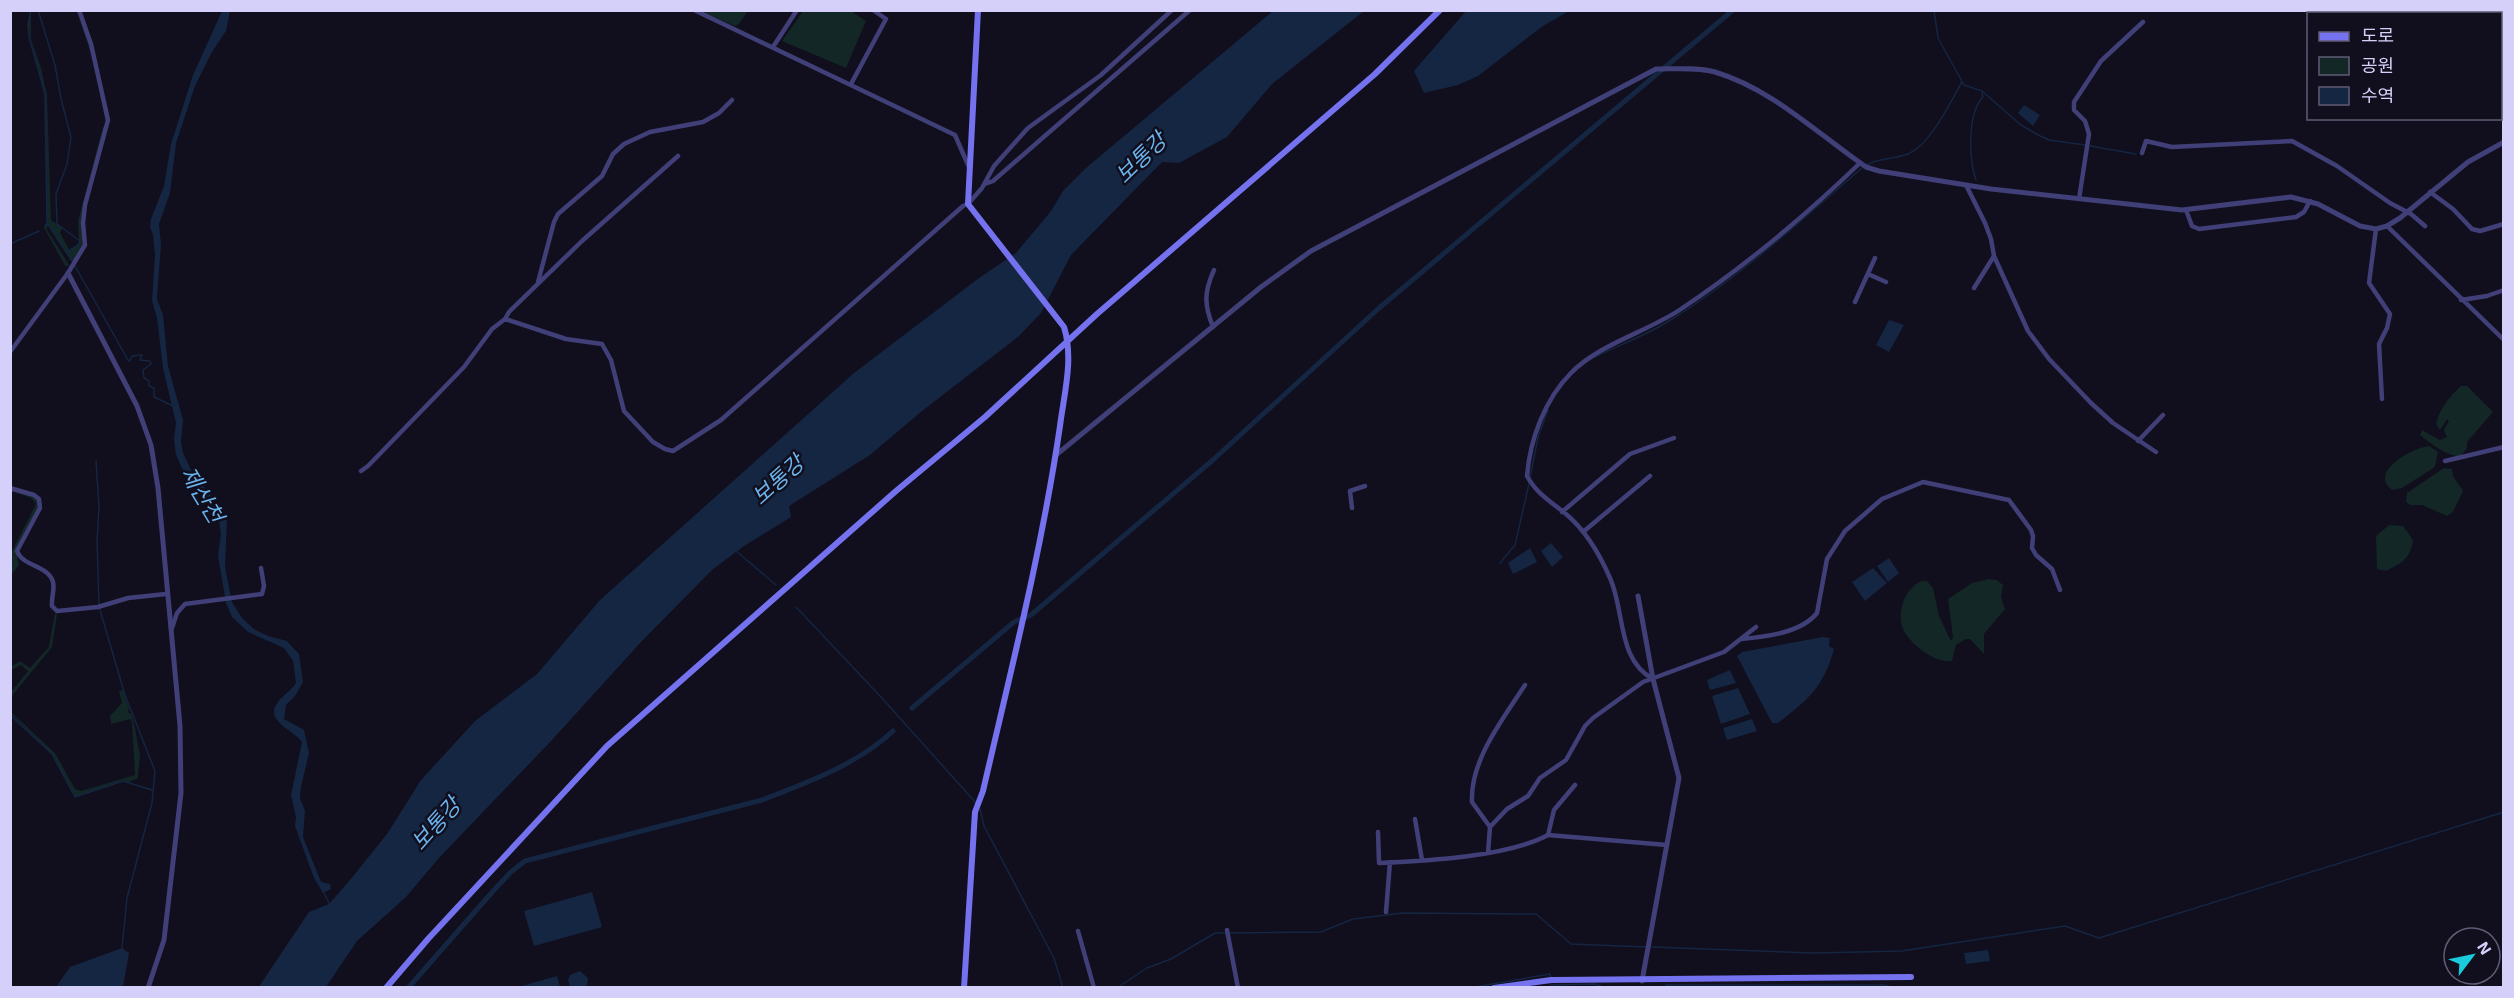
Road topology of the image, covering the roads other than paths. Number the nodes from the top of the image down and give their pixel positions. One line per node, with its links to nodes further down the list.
1 (79, 10): 33 (street)
2 (694, 10): 10 (street)
3 (797, 10): 10 (street)
4 (873, 10): 11 (street)
5 (978, 10): 16 (main road)
6 (1172, 10): 18 (street)
7 (1190, 10): 18 (street)
8 (1440, 10): 44 (main road)
9 (2143, 21): 21 (street)
10 (772, 47): 11 (street)
11 (850, 84): 16 (street)
12 (732, 100): 36 (street)
13 (2504, 142): 20 (street)
14 (2142, 153): 25 (street)
15 (678, 156): 36 (street)
16 (968, 165): 23 (main road)
17 (1863, 165): 19 (street); 42 (street); 59 (street)
18 (985, 184): 23 (street)
19 (1966, 185): 21 (street); 30 (street)
20 (2430, 192): 25 (street); 26 (street)
21 (2079, 199): 24 (street)
22 (2310, 201): 24 (street); 24 (street); 29 (street)
23 (968, 204): 41 (street); 44 (main road)
24 (2186, 210)
25 (2406, 213): 27 (street); 28 (street)
26 (2504, 224)
27 (2386, 226): 29 (street); 39 (street)
28 (2425, 226)
29 (2376, 229): 46 (street)
30 (1994, 256): 37 (street); 49 (street)
31 (1875, 258): 34 (street)
32 (1214, 270): 42 (street)
33 (68, 273): 45 (street); 63 (street)
34 (1868, 274): 35 (street); 40 (street)
35 (1886, 282)
36 (537, 285): 41 (street)
37 (1974, 288)
38 (2504, 290): 39 (street)
39 (2461, 300): 43 (street)
40 (1855, 302)
41 (505, 320): 54 (street)
42 (1213, 327): 52 (street)
43 (2504, 340)
44 (1069, 342): 52 (main road); 85 (main road)
45 (10, 352)
46 (2382, 399)
47 (2163, 415): 49 (street)
48 (1674, 438): 59 (street)
49 (2138, 441): 51 (street)
50 (2504, 447): 53 (street)
51 (2156, 452)
52 (1056, 455): 86 (main road)
53 (2445, 461)
54 (361, 471)
55 (1650, 476): 60 (street)
56 (1365, 486): 58 (street)
57 (10, 488): 63 (street)
58 (1352, 508)
59 (1562, 512): 60 (street)
60 (1583, 532): 68 (street)
61 (261, 568): 66 (street)
62 (2060, 590): 67 (street)
63 (166, 594): 66 (street)
64 (1638, 596): 68 (street)
65 (1756, 627): 67 (street)
66 (170, 634): 84 (street)
67 (1741, 639): 68 (street)
68 (1653, 679): 72 (street); 75 (street)
69 (1525, 685): 72 (street)
70 (1575, 785): 74 (street)
71 (1415, 819): 77 (street)
72 (1490, 827): 76 (street)
73 (1378, 832): 78 (street)
74 (1548, 836): 75 (street); 76 (street)
75 (1667, 845): 83 (street)
76 (1488, 853): 77 (street)
77 (1422, 860): 78 (street)
78 (1390, 862): 79 (street)
79 (1386, 912)
80 (1227, 930): 88 (street)
81 (1078, 931): 87 (street)
82 (1911, 977): 83 (main road)
83 (1642, 981): 89 (main road)
84 (148, 987)
85 (386, 987)
86 (964, 987)
87 (1094, 987)
88 (1238, 987)
89 (1494, 987)

